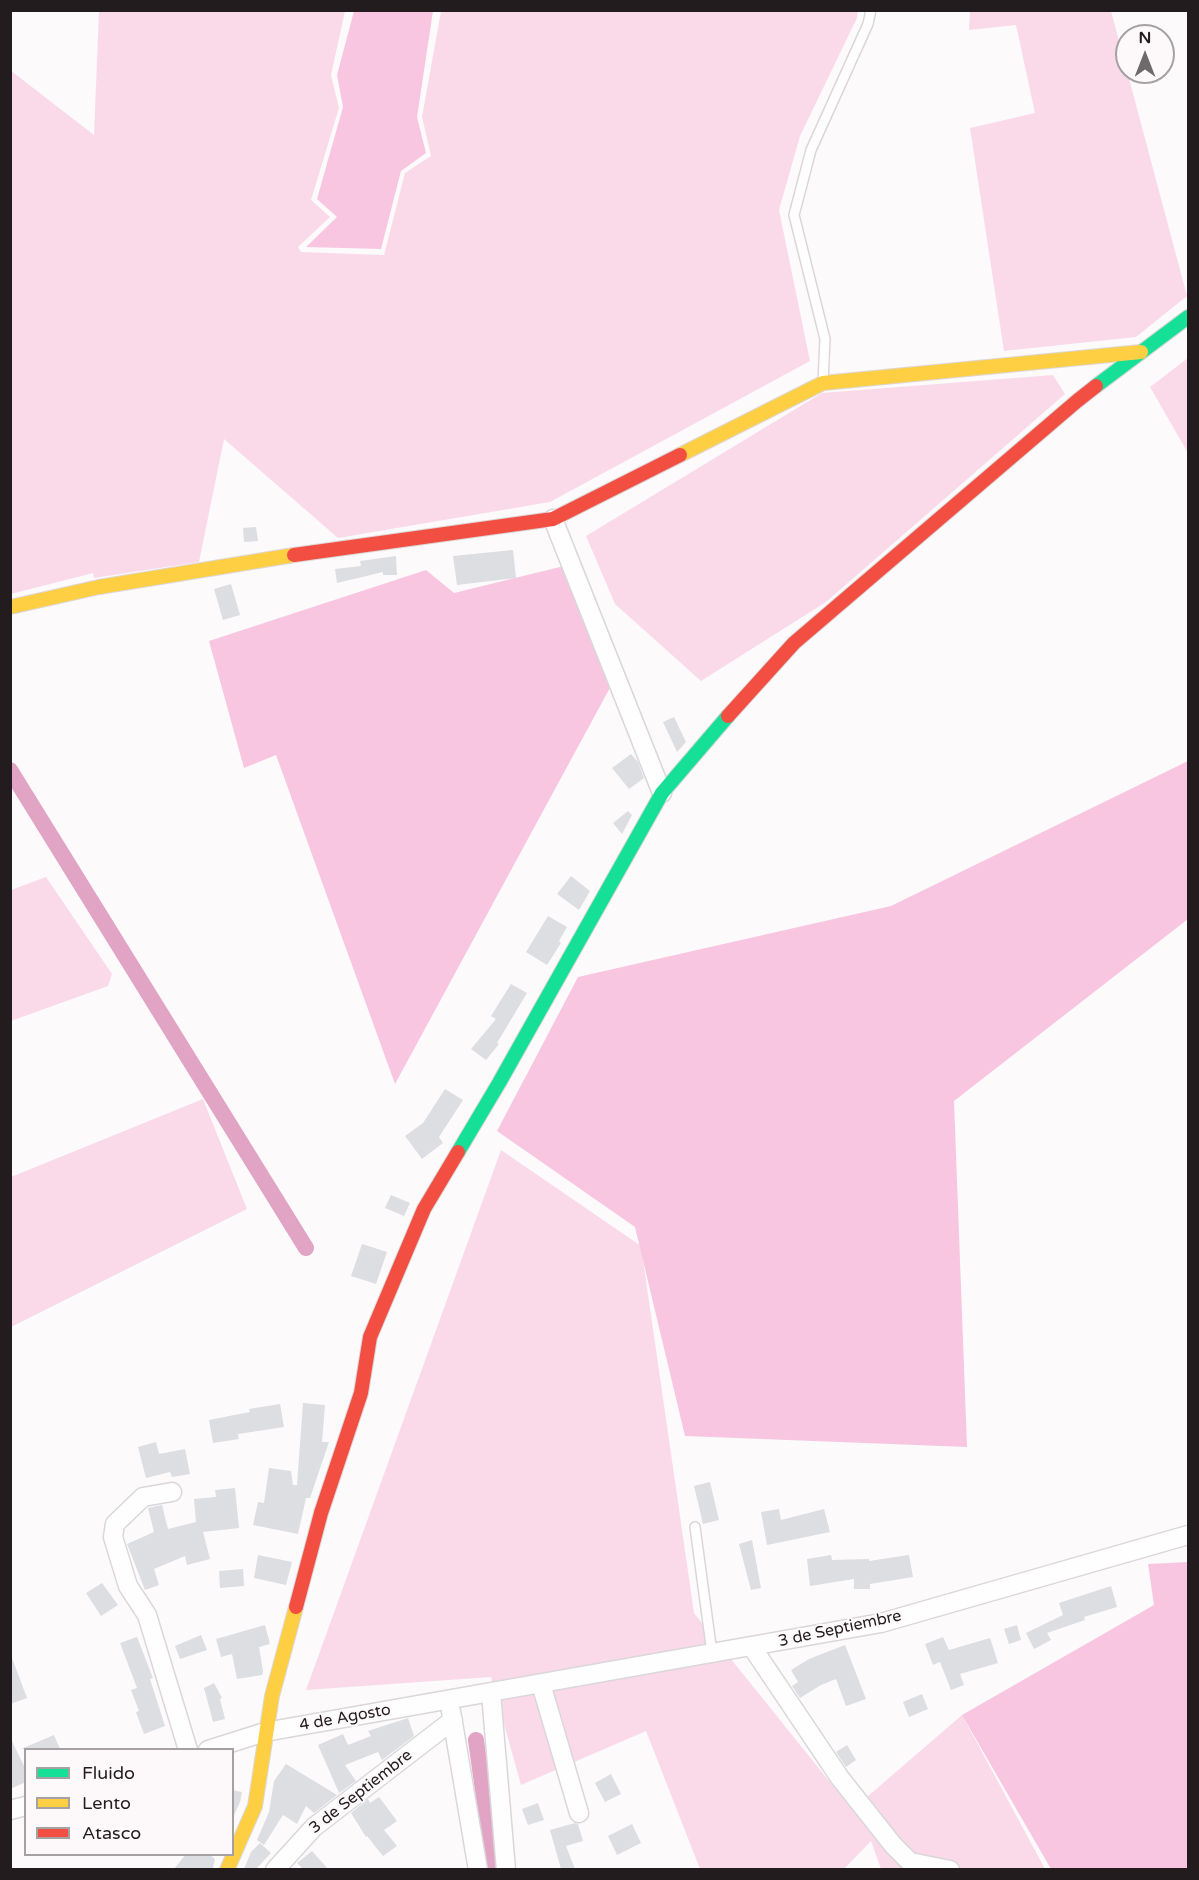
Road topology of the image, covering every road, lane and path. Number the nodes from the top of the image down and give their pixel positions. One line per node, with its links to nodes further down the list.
1 (871, 10): 4 (lane)
2 (1188, 317): 3 (street)
3 (1141, 352): 4 (street); 7 (street)
4 (824, 383): 5 (street)
5 (553, 519): 6 (street); 7 (street)
6 (10, 607)
7 (662, 793): 17 (street)
8 (172, 1492): 18 (street)
9 (695, 1527): 12 (lane)
10 (1188, 1535): 11 (street, 3 de Septiembre)
11 (752, 1647): 12 (street, 3 de Septiembre); 25 (street)
12 (712, 1653): 13 (street, 3 de Septiembre)
13 (541, 1684): 14 (street, 3 de Septiembre); 20 (street)
14 (487, 1694): 15 (street, 4 de Agosto); 24 (street)
15 (449, 1700): 16 (street); 17 (street, 4 de Agosto)
16 (453, 1720): 22 (street, 3 de Septiembre); 23 (street)
17 (265, 1732): 19 (street, 4 de Agosto); 21 (street)
18 (188, 1748)
19 (211, 1748)
20 (579, 1813)
21 (234, 1853)
22 (275, 1869)
23 (478, 1869)
24 (506, 1869)
25 (950, 1869)

